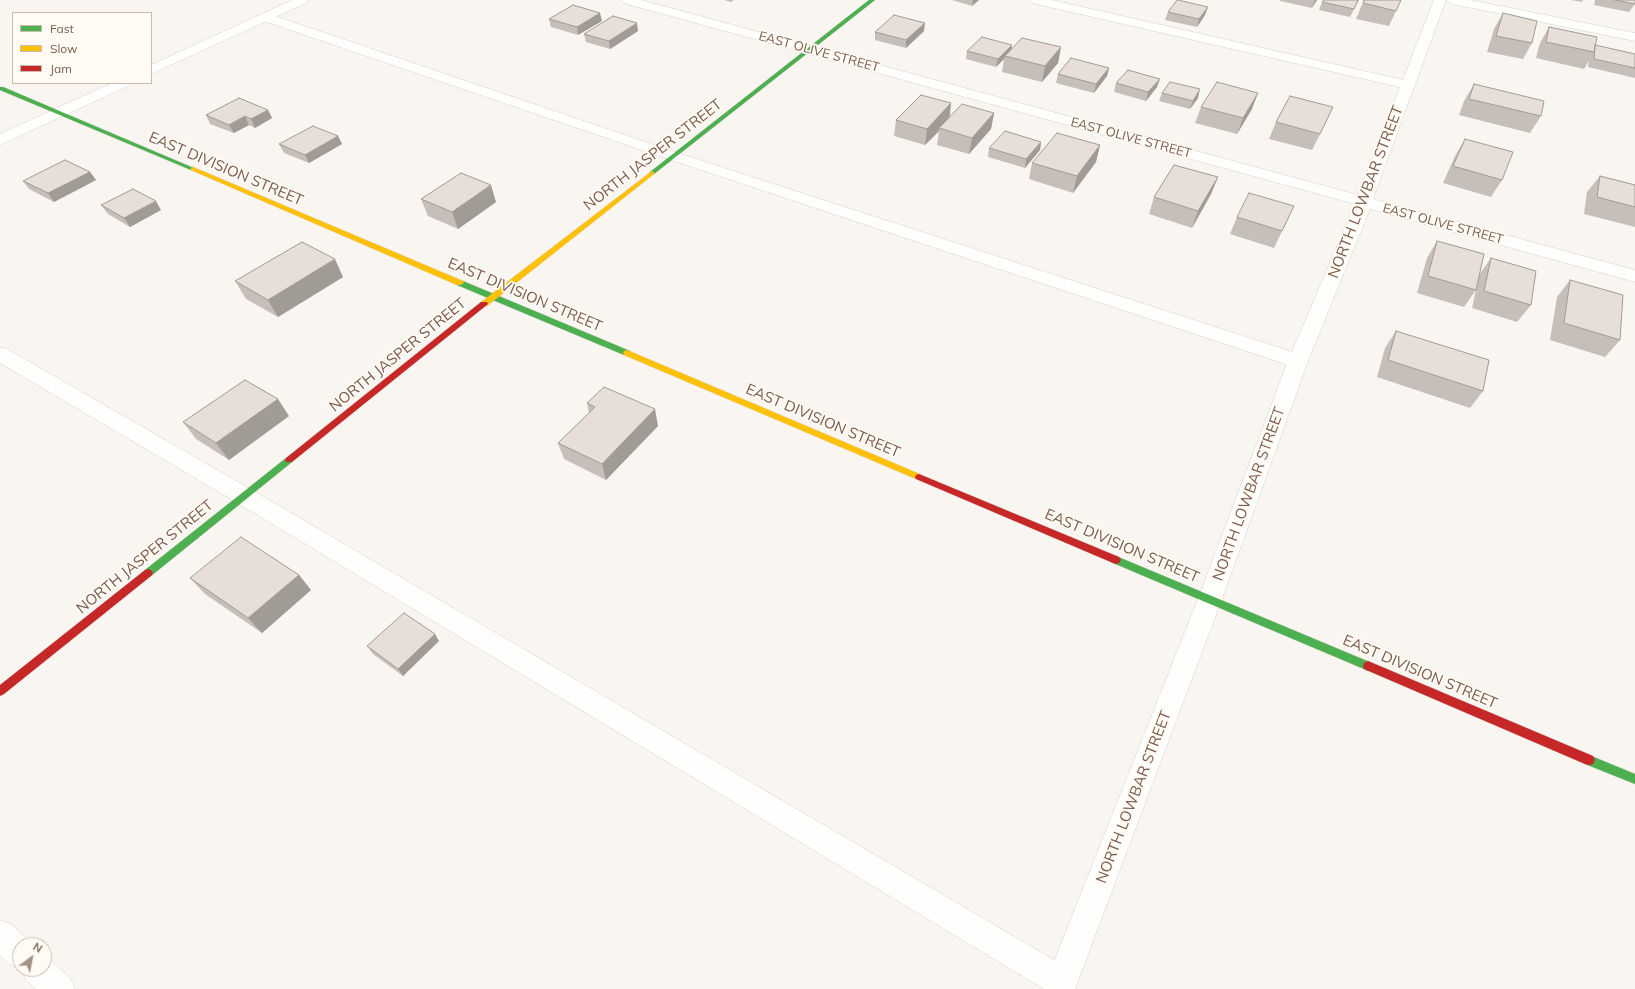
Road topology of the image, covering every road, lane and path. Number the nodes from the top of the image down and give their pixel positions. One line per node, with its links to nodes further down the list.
1 (302, 0): 7 (street)
2 (627, 0): 9 (street, EAST OLIVE STREET)
3 (872, 0): 9 (street, NORTH JASPER STREET)
4 (1036, 0): 12 (street)
5 (1440, 0): 12 (street, NORTH LOWBAR STREET)
6 (1452, 0): 8 (street)
7 (266, 17): 10 (street); 16 (street)
8 (1635, 37)
9 (810, 49): 16 (street, NORTH JASPER STREET); 17 (street, EAST OLIVE STREET)
10 (152, 70)
11 (121, 84): 14 (street)
12 (1408, 85): 17 (street, NORTH LOWBAR STREET)
13 (1, 88): 14 (street, EAST DIVISION STREET)
14 (59, 112): 15 (street); 19 (street, EAST DIVISION STREET)
15 (0, 140)
16 (673, 156): 19 (street, NORTH JASPER STREET); 21 (street)
17 (1364, 202): 18 (street, EAST OLIVE STREET); 21 (street, NORTH LOWBAR STREET)
18 (1635, 276)
19 (492, 297): 22 (street, NORTH JASPER STREET); 23 (street, EAST DIVISION STREET)
20 (0, 354): 22 (street)
21 (1298, 361): 23 (street, NORTH LOWBAR STREET)
22 (244, 496): 24 (street, NORTH JASPER STREET); 29 (street)
23 (1210, 599): 25 (street, EAST DIVISION STREET); 29 (street, NORTH LOWBAR STREET)
24 (0, 691)
25 (1635, 779)
26 (0, 935): 27 (street)
27 (12, 946)
28 (46, 977): 30 (street)
29 (1061, 985)
30 (59, 989)

